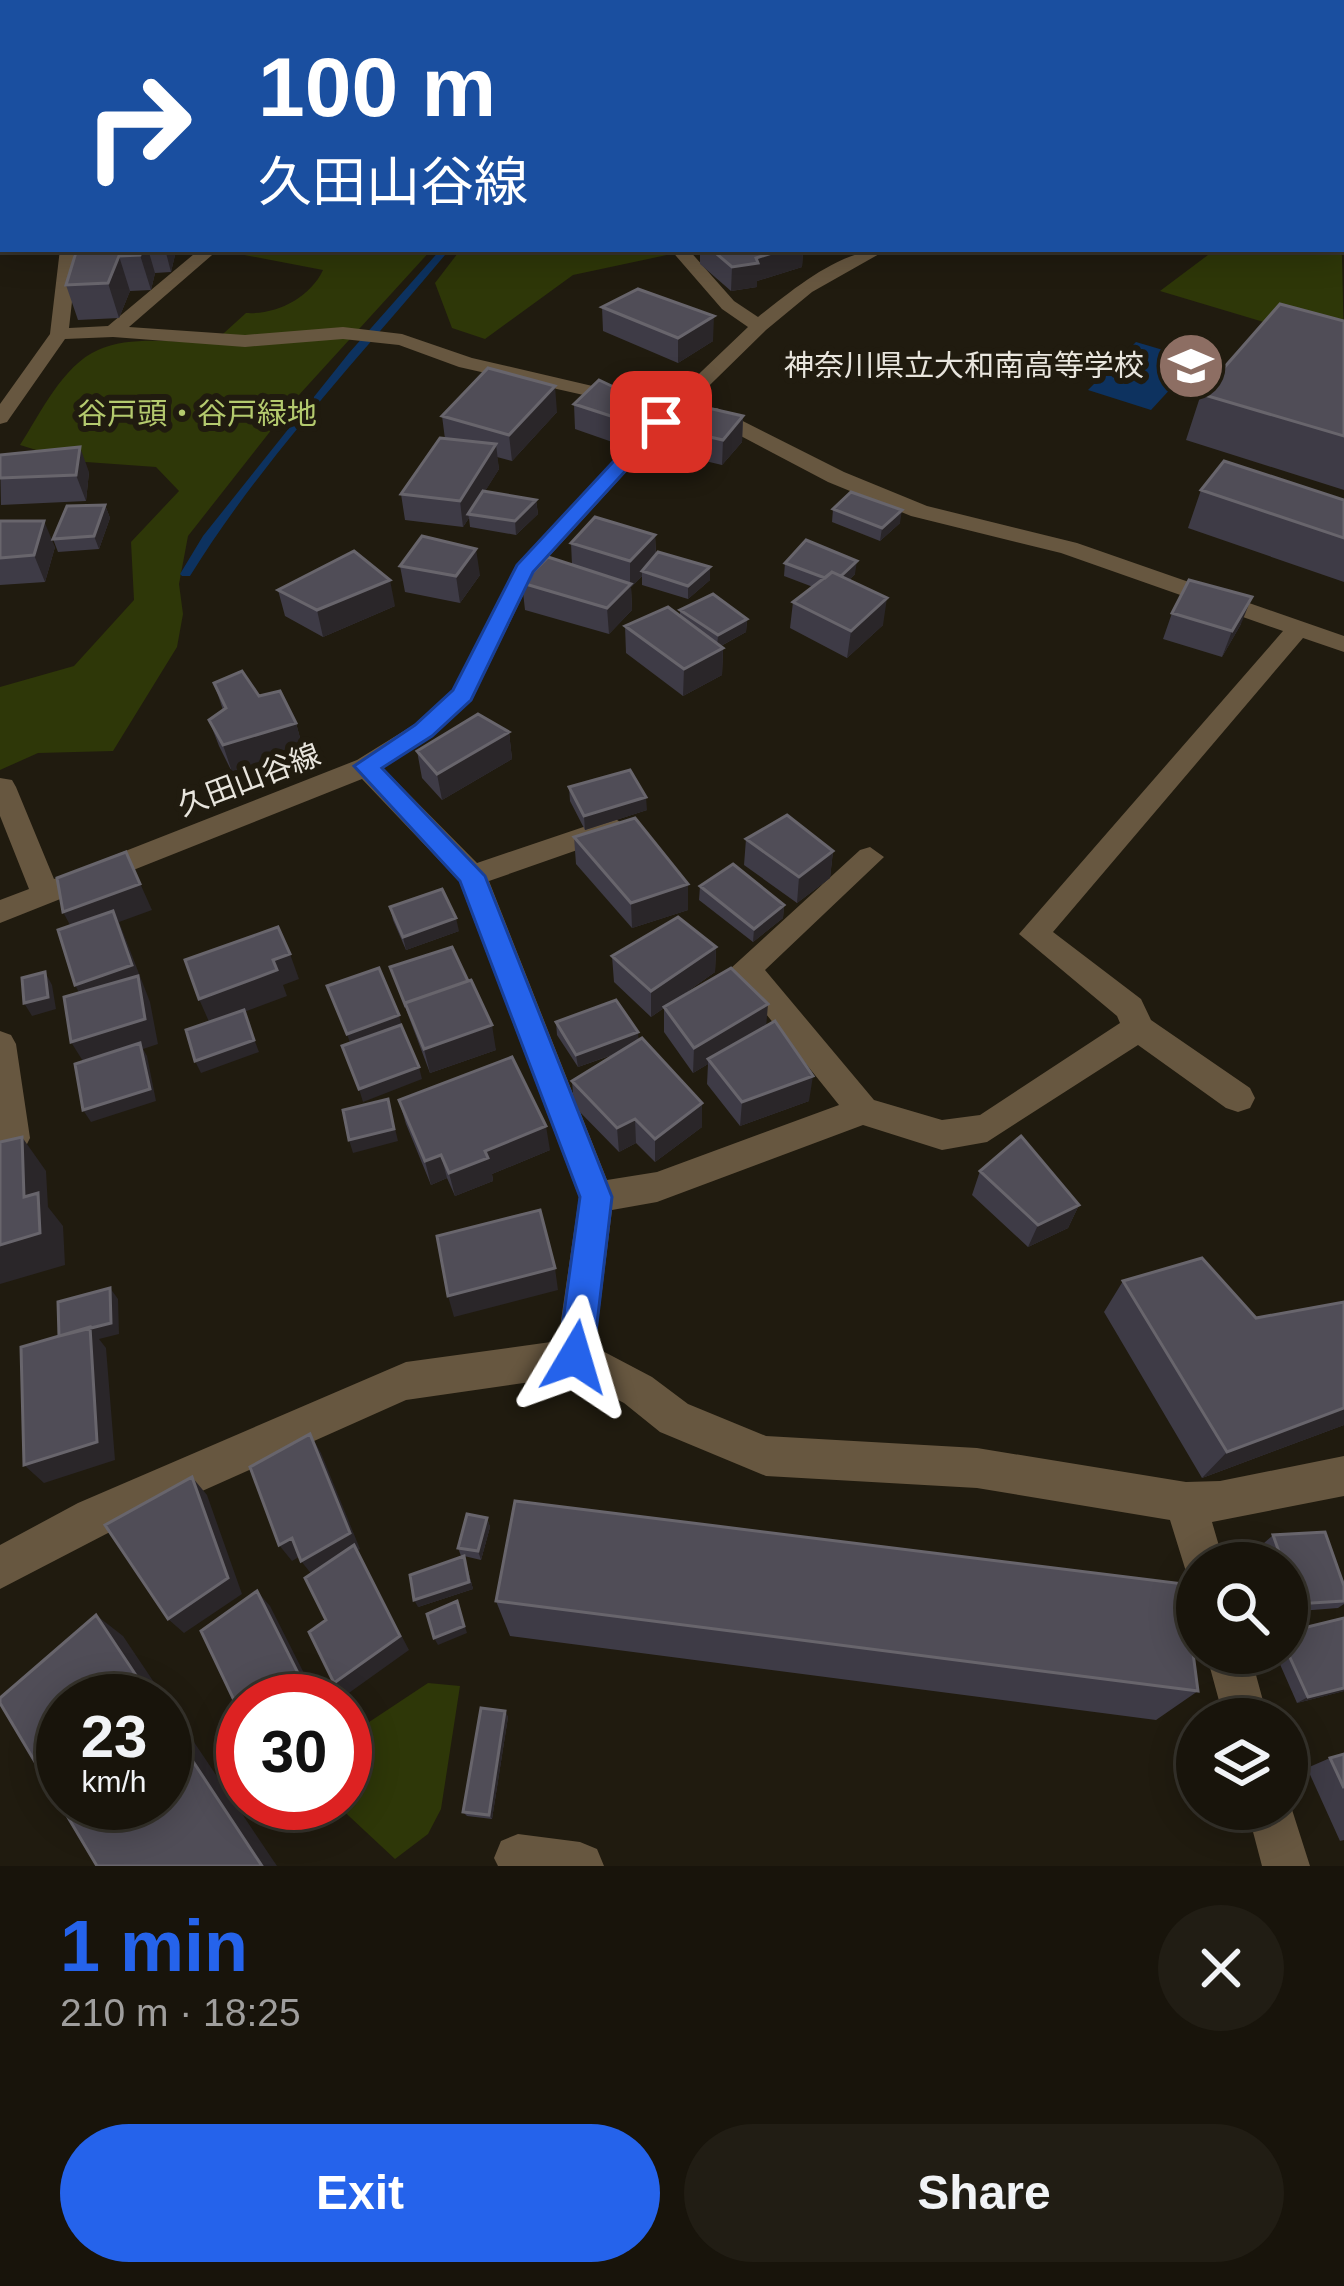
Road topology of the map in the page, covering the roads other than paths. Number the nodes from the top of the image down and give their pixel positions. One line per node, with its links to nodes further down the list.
1 (69, 252): 7 (street)
2 (206, 252): 6 (street)
3 (682, 252): 5 (street)
4 (873, 252): 5 (street, 久田山谷線)
5 (759, 326): 8 (street, 久田山谷線)
6 (113, 331): 7 (street); 10 (street)
7 (59, 334): 9 (street)
8 (685, 399): 10 (street, 久田山谷線); 11 (street)
9 (0, 418)
10 (661, 422): 13 (street, 久田山谷線)
11 (1297, 630): 12 (street); 20 (street)
12 (1344, 644)
13 (367, 766): 17 (street); 18 (street, 久田山谷線)
14 (2, 787): 18 (street)
15 (621, 825): 17 (street)
16 (869, 857): 23 (street)
17 (472, 876): 25 (street)
18 (45, 893): 19 (street, 久田山谷線)
19 (0, 912)
20 (1138, 1028): 22 (street); 23 (street)
21 (0, 1044): 24 (street)
22 (1238, 1098)
23 (862, 1112): 25 (street)
24 (13, 1138)
25 (596, 1197): 26 (street)
26 (575, 1357): 28 (street); 30 (street)
27 (1344, 1476): 28 (street)
28 (1186, 1502): 29 (street)
29 (1197, 1542)
30 (0, 1568)
31 (1276, 1830): 34 (street)
32 (518, 1858): 33 (street)
33 (580, 1866)
34 (1286, 1866)

